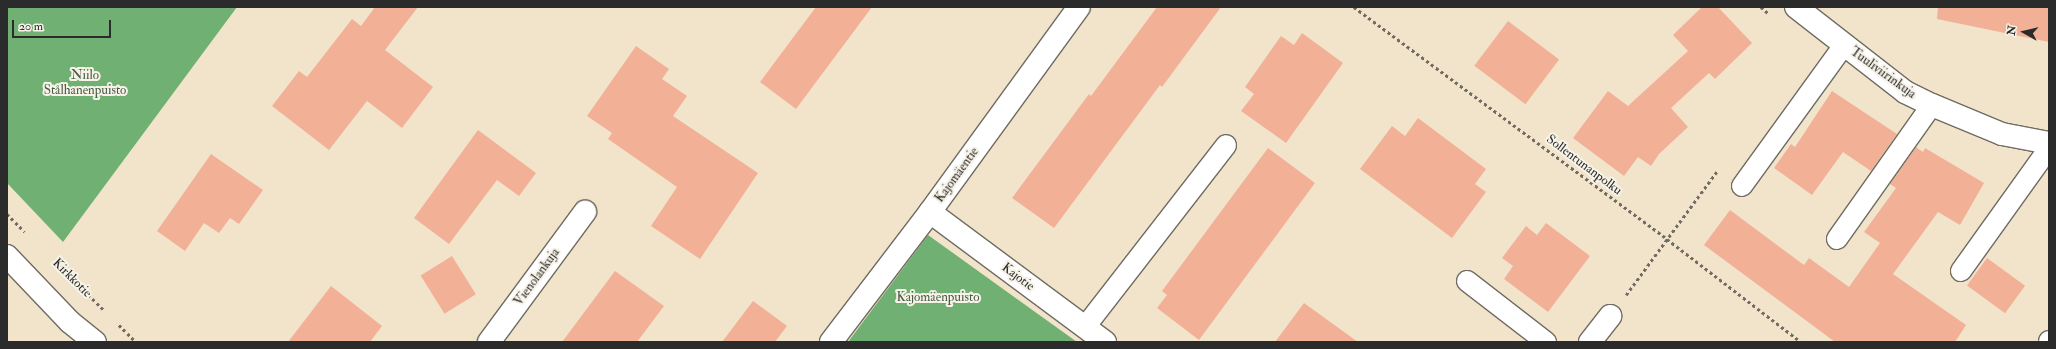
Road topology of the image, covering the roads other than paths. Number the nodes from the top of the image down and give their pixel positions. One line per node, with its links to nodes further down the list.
1 (1079, 7): 10 (street, Kajomäentie)
2 (1796, 7): 3 (street, Tuuliviirinkuja)
3 (1844, 45): 4 (street, Tuuliviirinkuja); 8 (lane)
4 (1932, 105): 5 (street, Tuuliviirinkuja); 11 (lane)
5 (2049, 143)
6 (1226, 145): 16 (lane)
7 (2049, 148): 13 (lane)
8 (1742, 186)
9 (585, 212): 18 (street, Vienolankuja)
10 (930, 212): 16 (street, Kajotie); 19 (street, Kajomäentie)
11 (1837, 239)
12 (7, 256): 17 (street)
13 (1961, 270)
14 (1467, 281): 21 (lane)
15 (1610, 316): 22 (street)
16 (1085, 327): 20 (street, Kajotie)
17 (95, 342)
18 (489, 342)
19 (831, 342)
20 (1106, 342)
21 (1546, 342)
22 (1590, 342)

